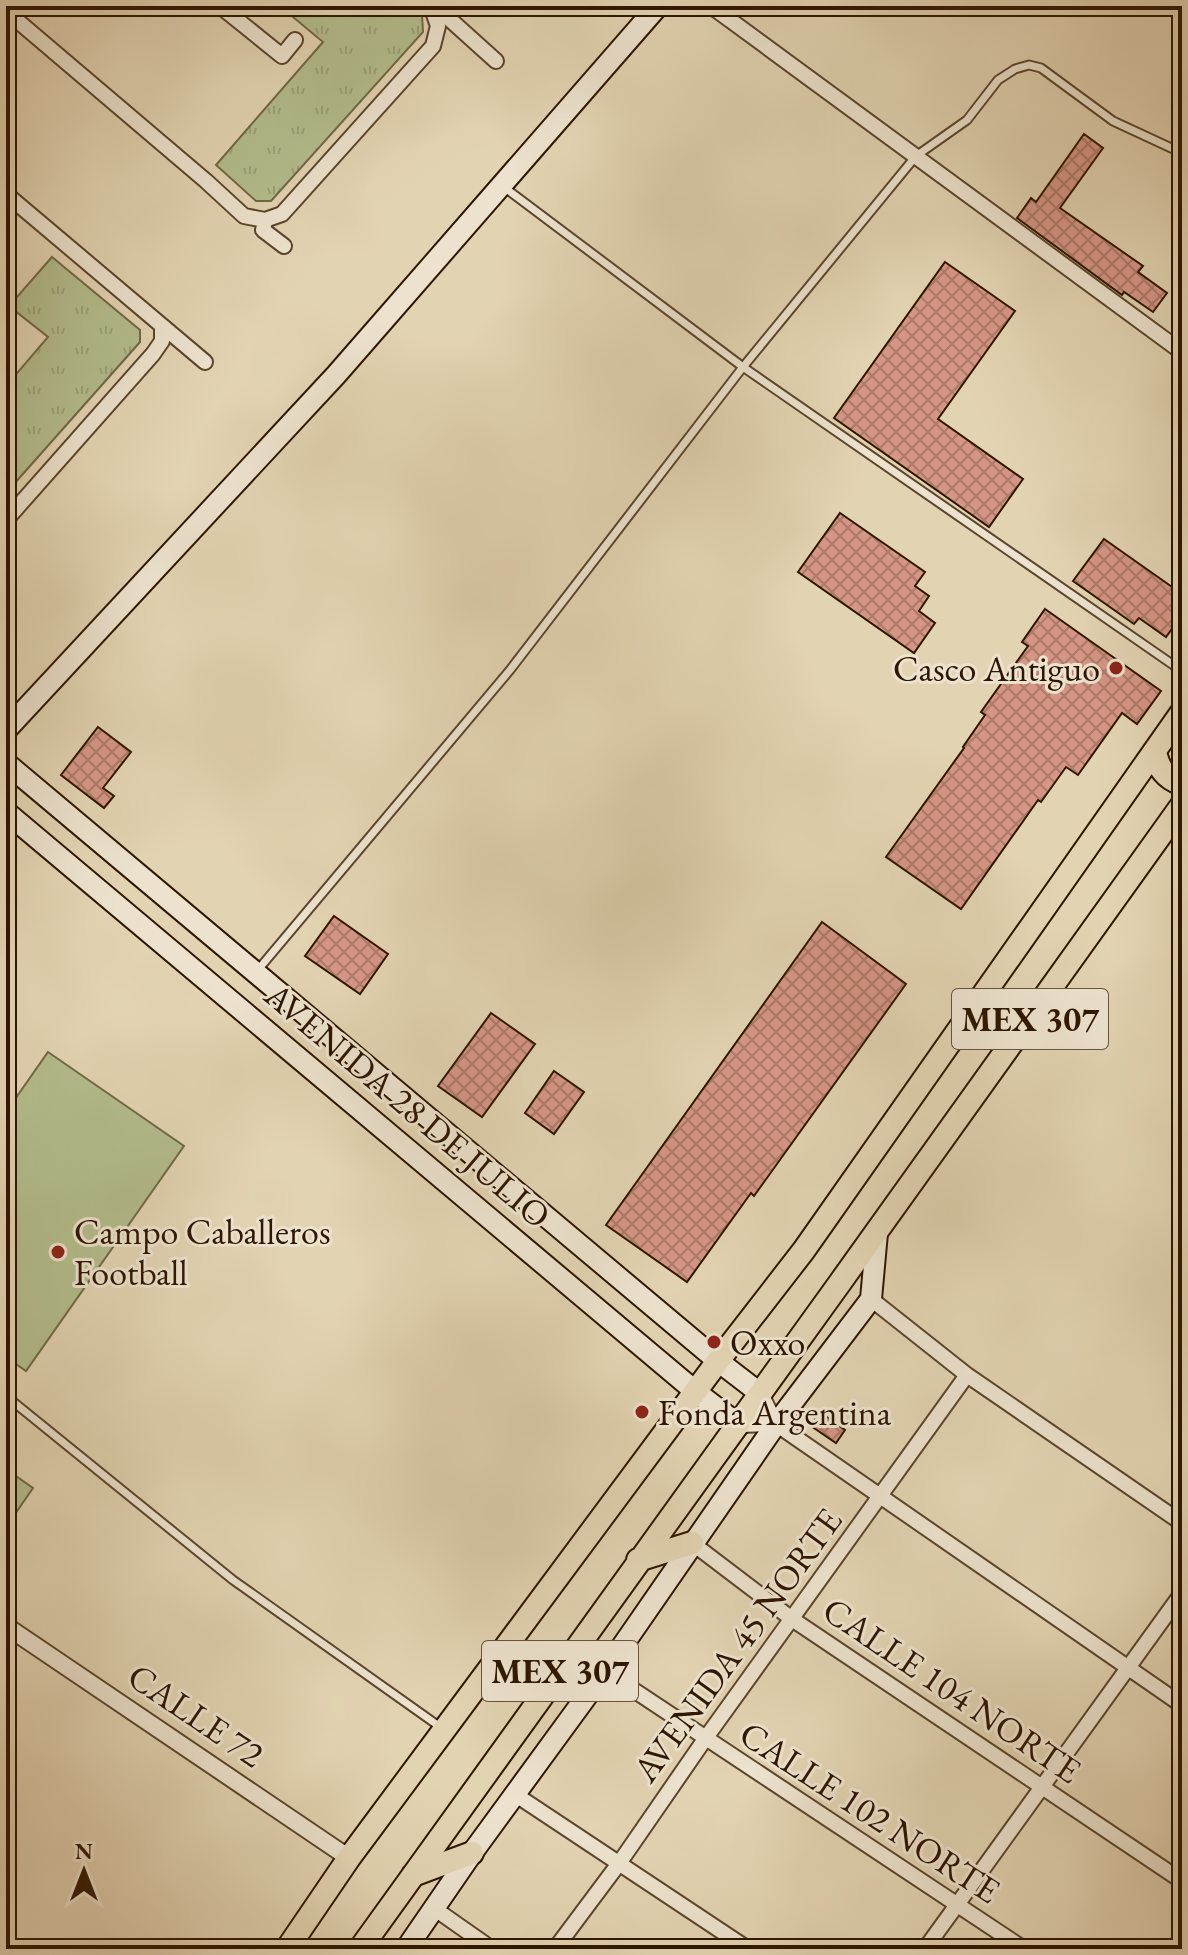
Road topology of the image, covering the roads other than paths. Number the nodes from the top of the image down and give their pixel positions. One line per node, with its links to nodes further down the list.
1 (220, 6): 6 (street)
2 (433, 6): 7 (street); 12 (street)
3 (658, 6): 10 (main road)
4 (711, 6): 9 (street)
5 (6, 11): 12 (street)
6 (295, 40)
7 (496, 61)
8 (1182, 153): 9 (lane)
9 (916, 156): 15 (street); 17 (lane)
10 (502, 185): 17 (lane); 21 (main road)
11 (6, 194): 14 (street)
12 (265, 220): 13 (street)
13 (284, 246)
14 (162, 327): 16 (street); 18 (street)
15 (1182, 352)
16 (205, 362)
17 (743, 367): 19 (lane); 29 (lane)
18 (6, 520)
19 (1182, 671)
20 (1182, 712): 22 (highway, MEX 307)
21 (6, 730)
22 (1155, 751): 24 (highway); 32 (highway, MEX 307)
23 (6, 763): 27 (main road, AVENIDA 28 DE JULIO)
24 (1182, 784)
25 (1182, 805): 30 (highway, MEX 307)
26 (6, 812): 28 (main road, AVENIDA 28 DE JULIO)
27 (148, 883): 28 (main road); 29 (main road, AVENIDA 28 DE JULIO)
28 (125, 912): 34 (main road, AVENIDA 28 DE JULIO)
29 (255, 973): 32 (main road, AVENIDA 28 DE JULIO)
30 (877, 1233): 31 (main road); 35 (highway, MEX 307)
31 (871, 1299): 33 (street); 37 (main road)
32 (718, 1361): 34 (highway, MEX 307); 35 (main road, AVENIDA 28 DE JULIO)
33 (967, 1375): 39 (street, AVENIDA 45 NORTE); 40 (street)
34 (696, 1392): 38 (main road, AVENIDA 28 DE JULIO); 49 (highway, MEX 307)
35 (761, 1394): 37 (street); 38 (highway, MEX 307)
36 (6, 1396): 49 (lane)
37 (776, 1424): 38 (street); 39 (street); 41 (main road)
38 (739, 1425): 42 (highway, MEX 307)
39 (880, 1496): 44 (street, AVENIDA 45 NORTE); 46 (street)
40 (1182, 1523)
41 (692, 1543): 42 (highway); 44 (street, CALLE 104 NORTE); 47 (main road)
42 (638, 1560): 56 (highway, MEX 307)
43 (1182, 1593): 46 (street)
44 (792, 1619): 50 (street, AVENIDA 45 NORTE); 51 (street, CALLE 104 NORTE)
45 (6, 1626): 54 (street, CALLE 72)
46 (1130, 1669): 48 (street); 51 (street)
47 (605, 1671): 50 (street, CALLE 102 NORTE); 52 (main road)
48 (1182, 1705)
49 (444, 1730): 54 (highway, MEX 307)
50 (705, 1739): 55 (street, AVENIDA 45 NORTE); 58 (street, CALLE 102 NORTE)
51 (1042, 1786): 57 (street, CALLE 104 NORTE); 58 (street)
52 (516, 1795): 53 (main road); 55 (street)
53 (472, 1853): 56 (highway); 59 (main road)
54 (349, 1858): 60 (highway, MEX 307)
55 (620, 1862): 64 (street, AVENIDA 45 NORTE); 65 (street)
56 (412, 1876): 61 (highway, MEX 307)
57 (1182, 1881)
58 (956, 1905): 66 (street); 67 (street, CALLE 102 NORTE)
59 (435, 1909): 62 (main road); 63 (street)
60 (287, 1949)
61 (360, 1949)
62 (406, 1949)
63 (492, 1949)
64 (555, 1949)
65 (748, 1949)
66 (925, 1949)
67 (1024, 1949)

